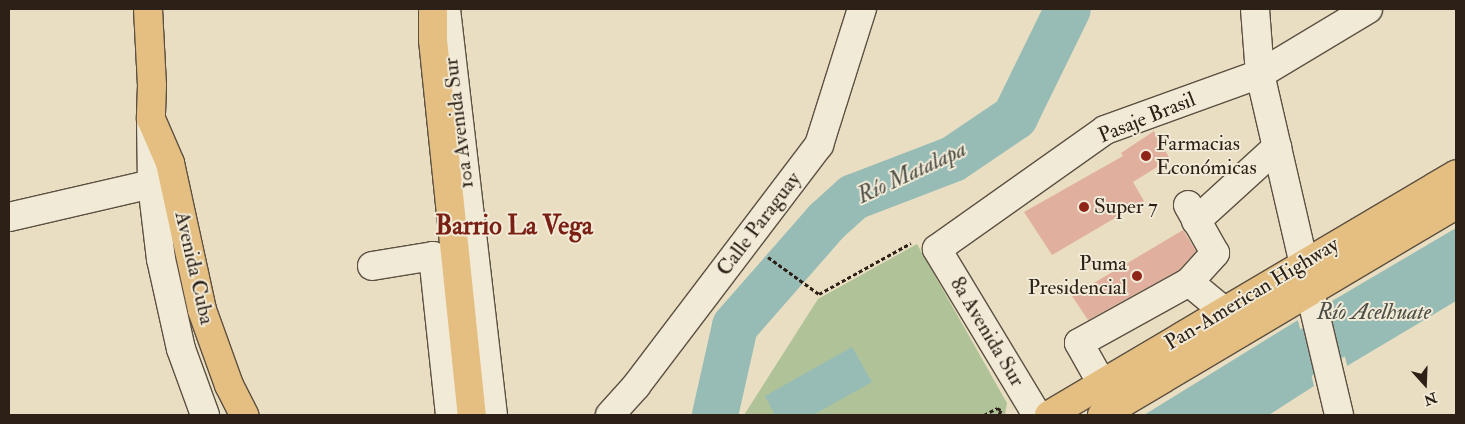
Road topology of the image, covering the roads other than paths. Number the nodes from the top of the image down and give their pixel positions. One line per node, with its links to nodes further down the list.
1 (148, 9): 8 (main road, Avenida Cuba)
2 (433, 9): 24 (main road, 10a Avenida Sur)
3 (446, 9): 25 (street, 10a Avenida Sur)
4 (862, 9): 26 (street, Calle Paraguay)
5 (1255, 9): 7 (street)
6 (1368, 9): 7 (street, Pasaje Brasil)
7 (1260, 74): 9 (street); 14 (street, Pasaje Brasil)
8 (151, 119): 11 (street, Avenida Cuba); 22 (main road, Avenida Cuba)
9 (1277, 147): 15 (street); 17 (street)
10 (1456, 174): 15 (main road, Pan-American Highway)
11 (152, 184): 13 (street); 21 (street, Avenida Cuba)
12 (1456, 205): 18 (main road, Pan-American Highway)
13 (11, 212)
14 (928, 244): 27 (street, 8a Avenida Sur)
15 (1304, 264): 19 (main road, Pan-American Highway)
16 (372, 266): 23 (street)
17 (1189, 282): 19 (street); 20 (street)
18 (1312, 301): 29 (main road, Pan-American Highway); 30 (street)
19 (1224, 311): 20 (main road, Pan-American Highway)
20 (1102, 384): 28 (main road, Pan-American Highway)
21 (205, 415)
22 (244, 415)
23 (450, 415)
24 (472, 415)
25 (494, 415)
26 (610, 415)
27 (1037, 415)
28 (1049, 415)
29 (1102, 415)
30 (1338, 415)

